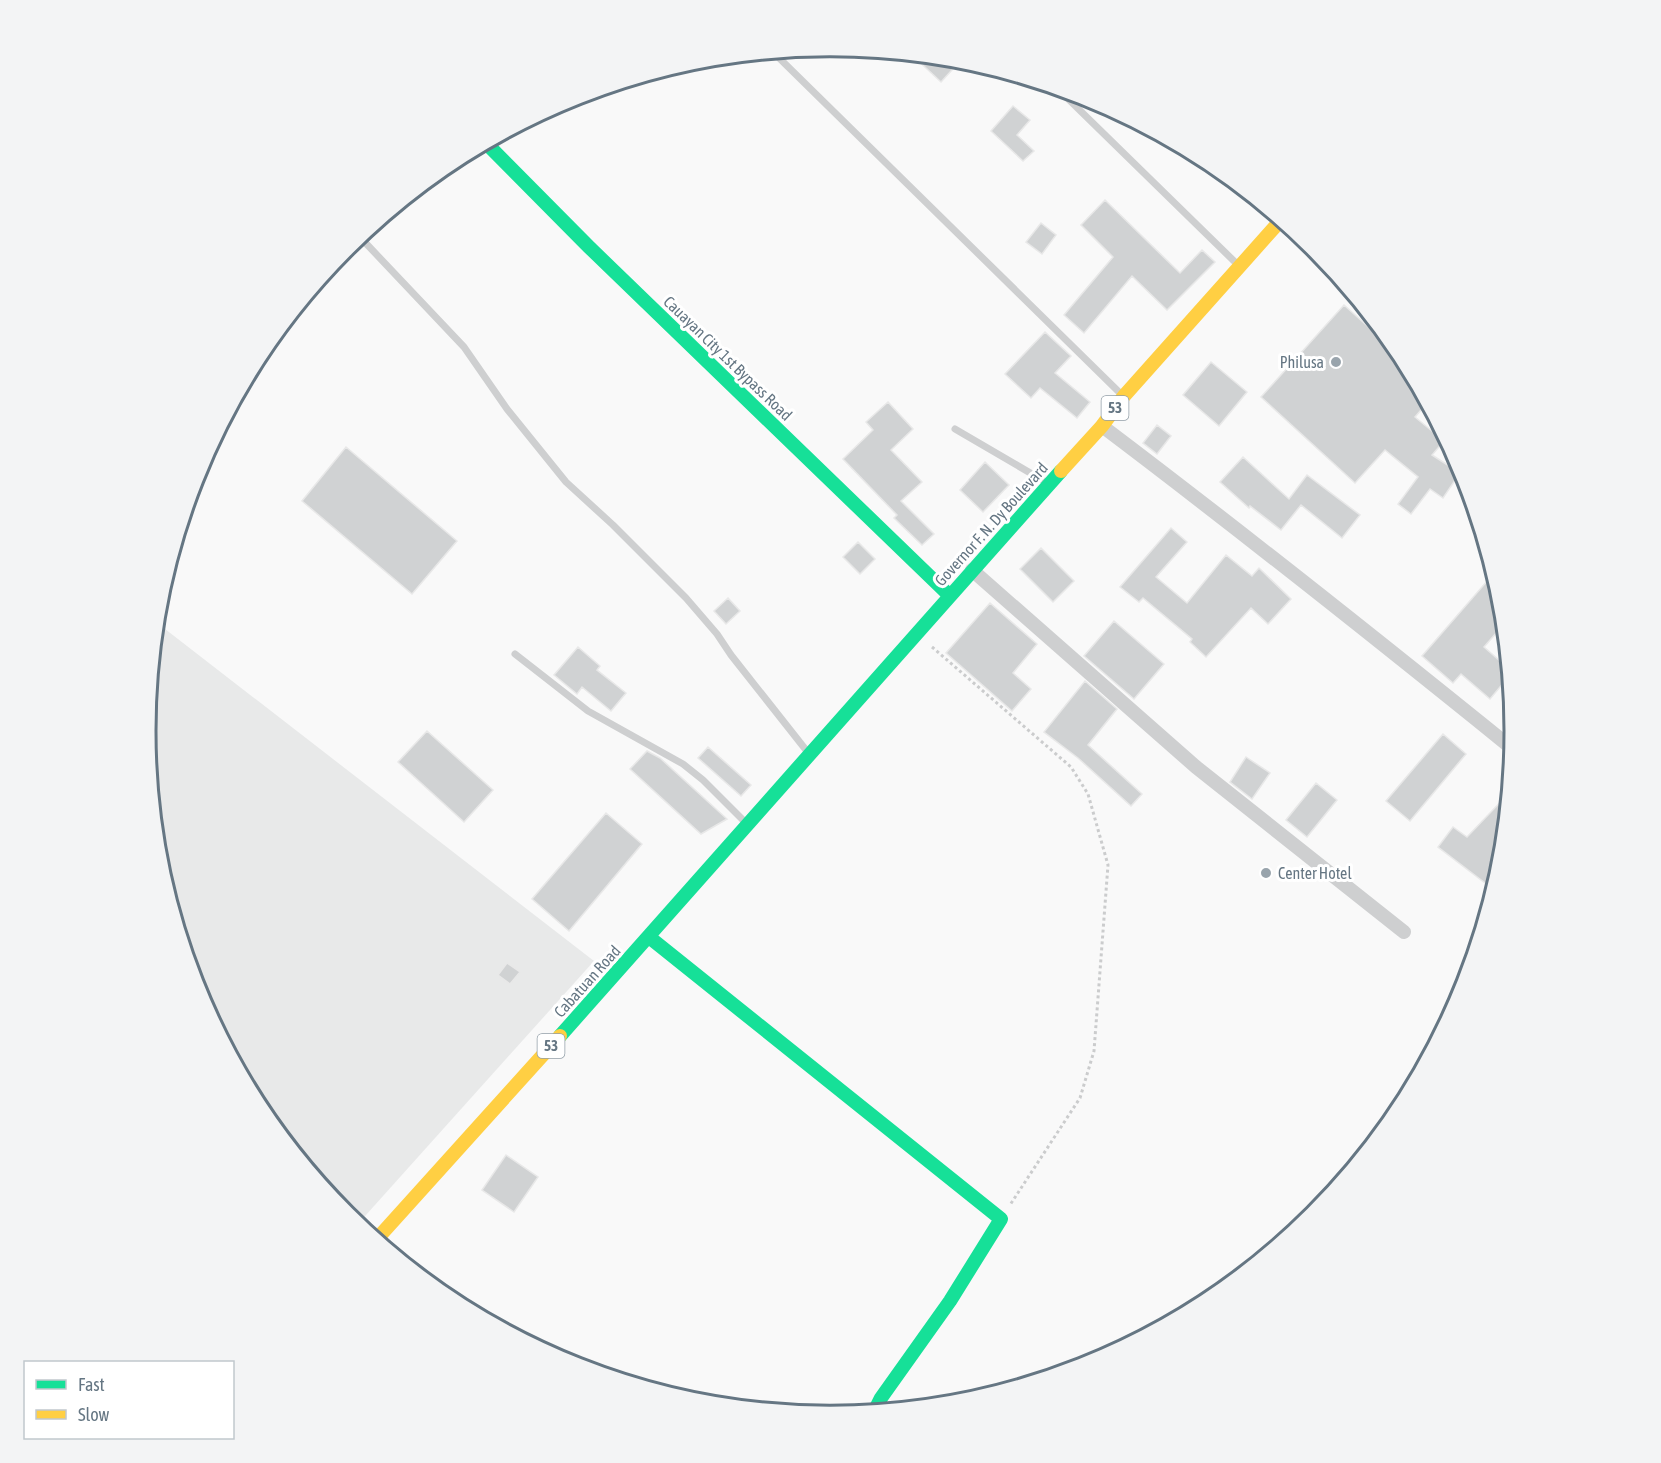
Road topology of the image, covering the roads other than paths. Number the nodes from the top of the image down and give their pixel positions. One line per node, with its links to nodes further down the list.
1 (781, 59): 7 (lane)
2 (1071, 102): 6 (lane)
3 (491, 148): 12 (main road, Cauayan City 1st Bypass Road)
4 (1276, 225): 6 (main road, Governor F. N. Dy Boulevard / 53)
5 (366, 243): 15 (lane)
6 (1240, 267): 7 (main road, Governor F. N. Dy Boulevard / 53)
7 (1124, 396): 8 (main road, Governor F. N. Dy Boulevard / 53)
8 (1102, 426): 10 (main road, Governor F. N. Dy Boulevard / 53); 14 (street)
9 (955, 429): 10 (lane)
10 (1048, 484): 11 (main road, Governor F. N. Dy Boulevard / 53)
11 (972, 570): 12 (main road, Governor F. N. Dy Boulevard / 53); 18 (street)
12 (949, 596): 15 (main road, Governor F. N. Dy Boulevard / 53)
13 (515, 654): 16 (lane)
14 (1505, 743)
15 (810, 754): 16 (main road, Governor F. N. Dy Boulevard / 53)
16 (747, 825): 17 (main road, Governor F. N. Dy Boulevard / 53)
17 (725, 850): 19 (main road, Cabatuan Road / 53)
18 (1404, 932)
19 (649, 937): 20 (main road, Cabatuan Road / 53); 21 (main road)
20 (381, 1234)
21 (878, 1405)

